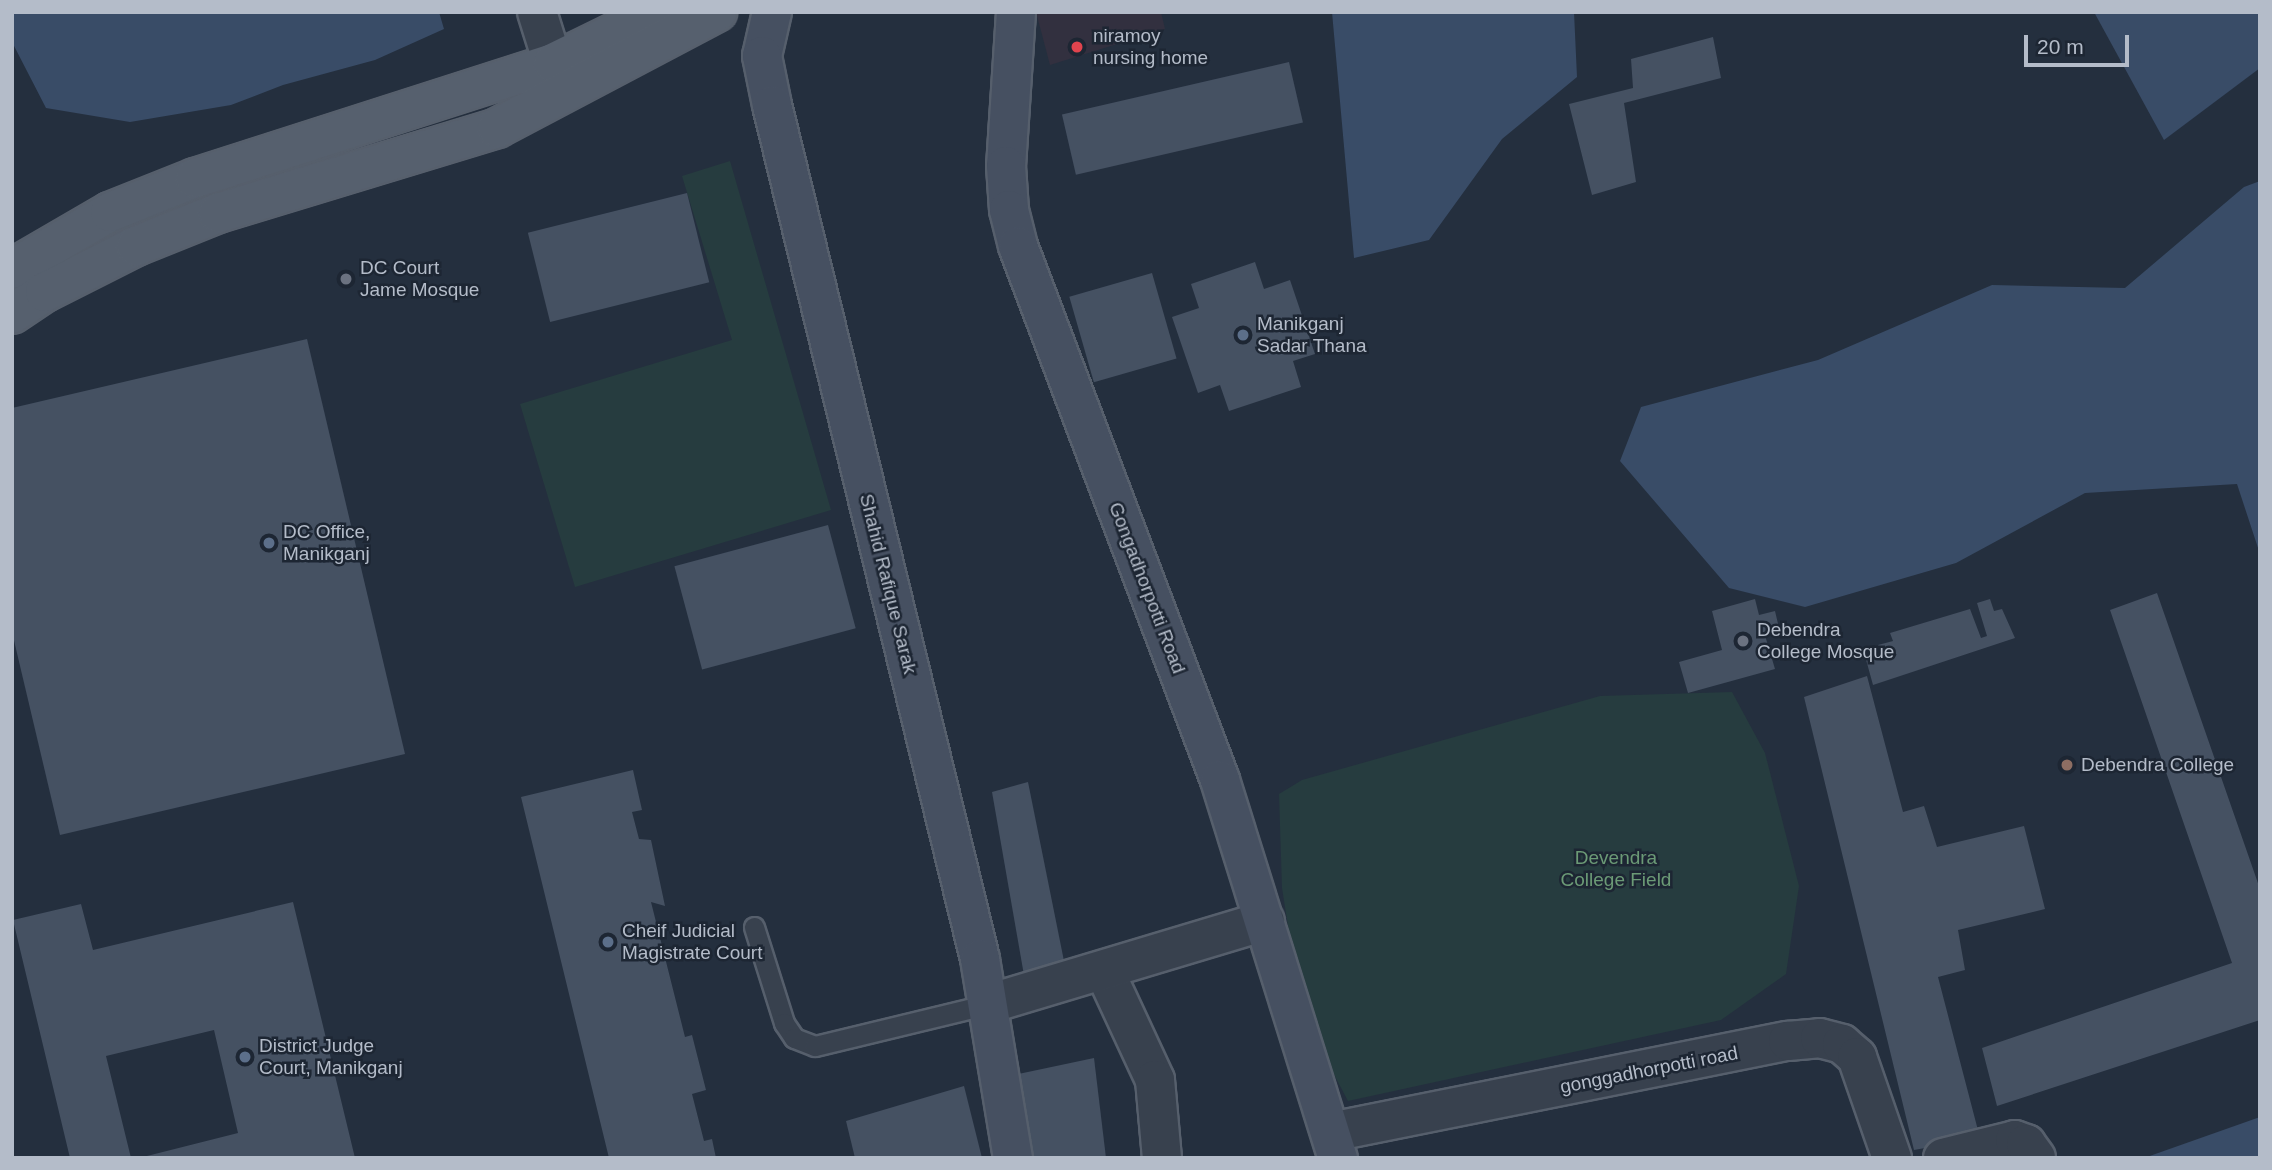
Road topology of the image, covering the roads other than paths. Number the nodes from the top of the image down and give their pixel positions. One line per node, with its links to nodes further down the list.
1 (537, 12): 6 (street)
2 (657, 12): 6 (main road)
3 (717, 12): 8 (main road)
4 (772, 12): 12 (street, Shahid Rafique Sarak)
5 (1016, 12): 9 (street, Gongadhorpotti Road)
6 (553, 63): 7 (main road)
7 (12, 269)
8 (12, 314)
9 (1252, 925): 11 (street); 13 (street, Gongadhorpotti Road)
10 (754, 927): 12 (lane)
11 (1113, 967): 12 (street); 15 (street)
12 (988, 1004): 14 (street, Shahid Rafique Sarak)
13 (1335, 1145): 16 (street, gonggadhorpotti road)
14 (1013, 1158)
15 (1162, 1158)
16 (1892, 1158)
17 (1943, 1158): 18 (street)
18 (2036, 1158)

